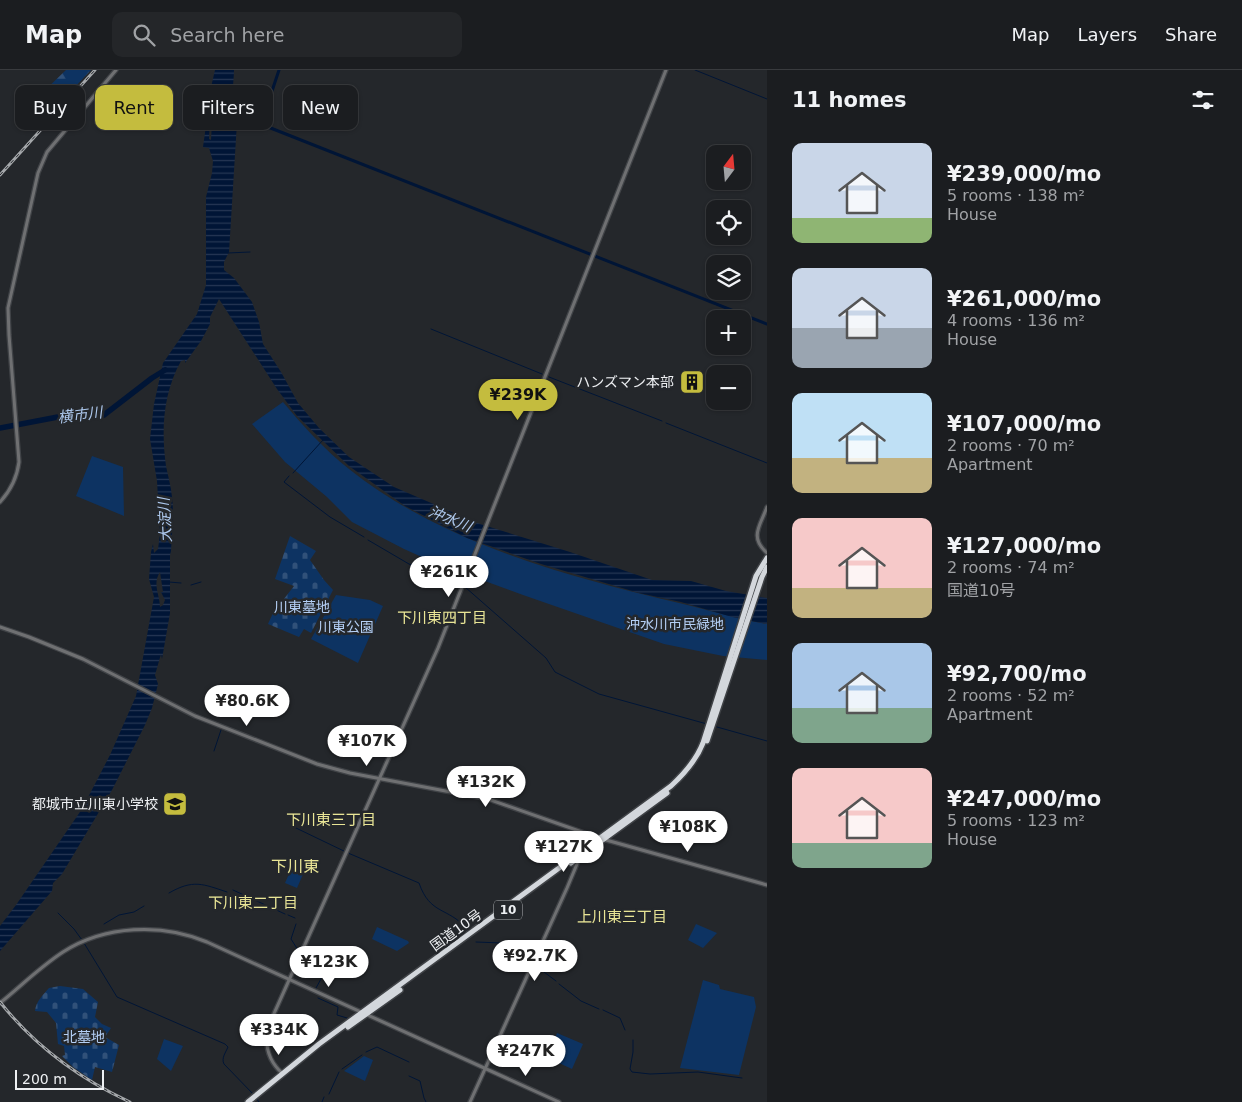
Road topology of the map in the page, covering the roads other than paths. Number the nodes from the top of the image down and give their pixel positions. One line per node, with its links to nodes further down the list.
1 (116, 70): 3 (street)
2 (666, 70): 10 (street)
3 (0, 502)
4 (767, 507): 5 (street)
5 (767, 553)
6 (767, 558): 9 (highway, 国道10号 / 10)
7 (767, 567): 9 (highway, 国道10号 / 10)
8 (0, 627): 10 (street)
9 (733, 657): 11 (highway, 国道10号 / 10)
10 (380, 779): 11 (street); 14 (street)
11 (601, 839): 12 (highway, 国道10号 / 10); 13 (street)
12 (577, 856): 16 (highway, 国道10号 / 10); 17 (street)
13 (767, 885)
14 (289, 980): 15 (street); 16 (street); 18 (street)
15 (0, 1003)
16 (364, 1014): 17 (street); 18 (highway, 国道10号 / 10)
17 (486, 1068): 20 (street); 21 (street)
18 (282, 1074): 19 (highway, 国道10号 / 10)
19 (252, 1100)
20 (470, 1102)
21 (559, 1102)

